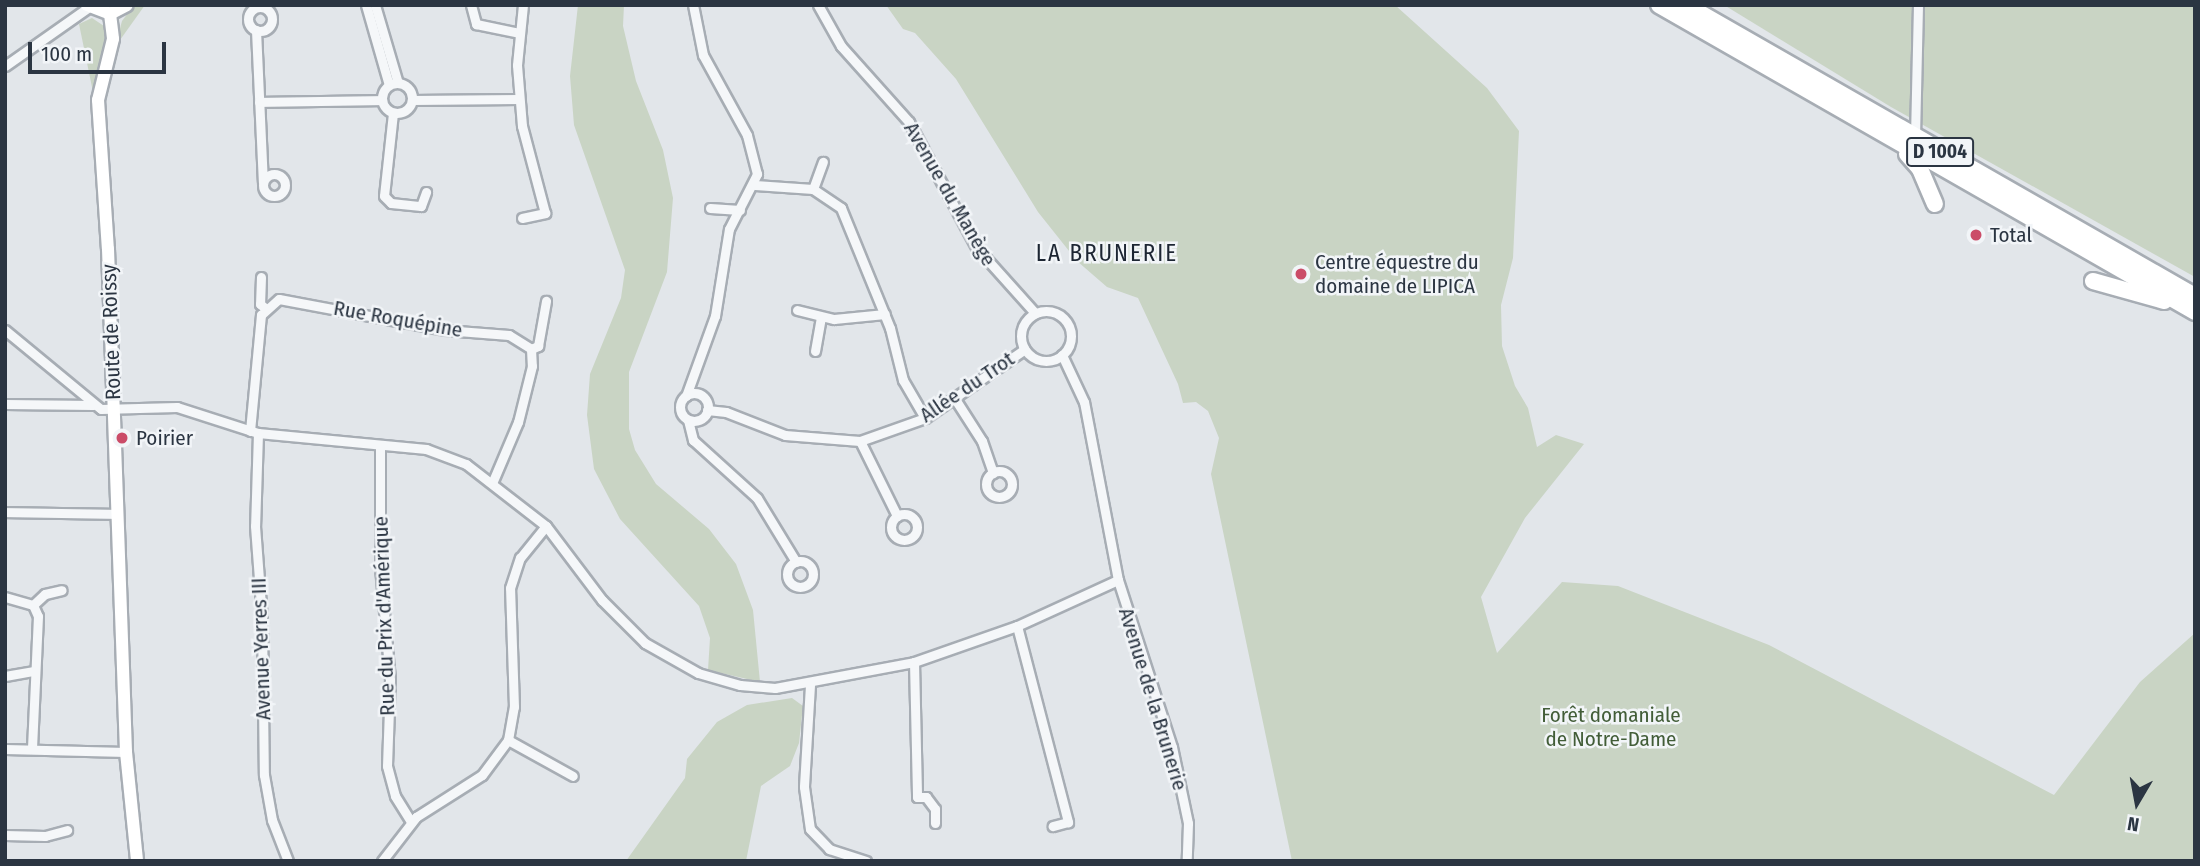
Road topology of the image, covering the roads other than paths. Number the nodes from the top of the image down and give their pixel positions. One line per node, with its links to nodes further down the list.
1 (127, 5): 12 (main road)
2 (366, 5): 16 (street)
3 (375, 5): 16 (street)
4 (471, 5): 14 (street)
5 (523, 5): 14 (street)
6 (693, 5): 26 (street)
7 (818, 5): 39 (street, Avenue du Manège)
8 (1659, 5): 23 (highway, D 1004)
9 (1686, 5): 22 (highway, D 1004)
10 (1918, 5): 22 (street)
11 (88, 6): 12 (main road); 15 (street)
12 (110, 15): 51 (main road, Route de Roissy)
13 (256, 30): 20 (street)
14 (520, 33): 17 (street)
15 (5, 66)
16 (394, 84): 18 (street); 19 (street)
17 (519, 99): 19 (street); 32 (street)
18 (382, 100): 20 (street); 21 (street)
19 (412, 100): 21 (street)
20 (259, 102): 25 (street)
21 (393, 113): 28 (street)
22 (1915, 138): 36 (highway, D 1004)
23 (1896, 142): 29 (highway); 36 (highway, D 1004)
24 (823, 162): 27 (street)
25 (262, 181)
26 (755, 185): 27 (street); 31 (street)
27 (813, 189): 40 (street)
28 (426, 192)
29 (1935, 204)
30 (710, 208): 31 (street)
31 (740, 210): 47 (street)
32 (522, 218)
33 (261, 277): 37 (street)
34 (2092, 281): 36 (highway)
35 (546, 301): 43 (street)
36 (2193, 306)
37 (265, 308): 43 (street, Rue Roquépine); 55 (street)
38 (797, 310): 41 (street)
39 (1035, 313): 44 (street); 46 (street)
40 (885, 314): 41 (street); 53 (street)
41 (821, 318): 45 (street)
42 (5, 330): 50 (street)
43 (531, 349): 59 (street)
44 (1025, 349): 46 (street); 48 (street, Allée du Trot)
45 (815, 351)
46 (1062, 355): 65 (street, Avenue de la Brunerie)
47 (686, 396): 52 (street); 54 (street)
48 (955, 399): 53 (street, Allée du Trot); 58 (street)
49 (5, 404): 50 (street)
50 (93, 405): 51 (street)
51 (114, 410): 55 (street); 61 (main road, Route de Roissy)
52 (707, 410): 54 (street); 56 (street, Allée du Trot)
53 (925, 418): 56 (street, Allée du Trot)
54 (688, 420): 64 (street)
55 (254, 432): 57 (street); 85 (street, Avenue Yerres III)
56 (860, 442): 62 (street)
57 (380, 446): 59 (street); 79 (street, Rue du Prix d'Amérique)
58 (993, 473)
59 (493, 481): 63 (street)
60 (5, 512): 61 (street)
61 (117, 514): 77 (main road, Route de Roissy)
62 (897, 516)
63 (545, 526): 73 (street); 74 (street)
64 (796, 562)
65 (1118, 580): 69 (street); 88 (street, Avenue de la Brunerie)
66 (62, 590): 68 (street)
67 (5, 597): 68 (street)
68 (33, 605): 71 (street)
69 (1017, 626): 70 (street); 81 (street)
70 (914, 662): 73 (street); 80 (street)
71 (33, 671): 72 (street); 76 (street)
72 (5, 676)
73 (810, 685): 87 (street)
74 (508, 740): 78 (street); 79 (street)
75 (5, 749): 76 (street)
76 (32, 749): 77 (street)
77 (125, 752): 84 (main road, Route de Roissy)
78 (573, 776)
79 (411, 822): 86 (street)
80 (934, 823)
81 (1053, 826)
82 (67, 830): 83 (street)
83 (5, 835)
84 (137, 861)
85 (288, 861)
86 (382, 861)
87 (866, 861)
88 (1187, 861)

